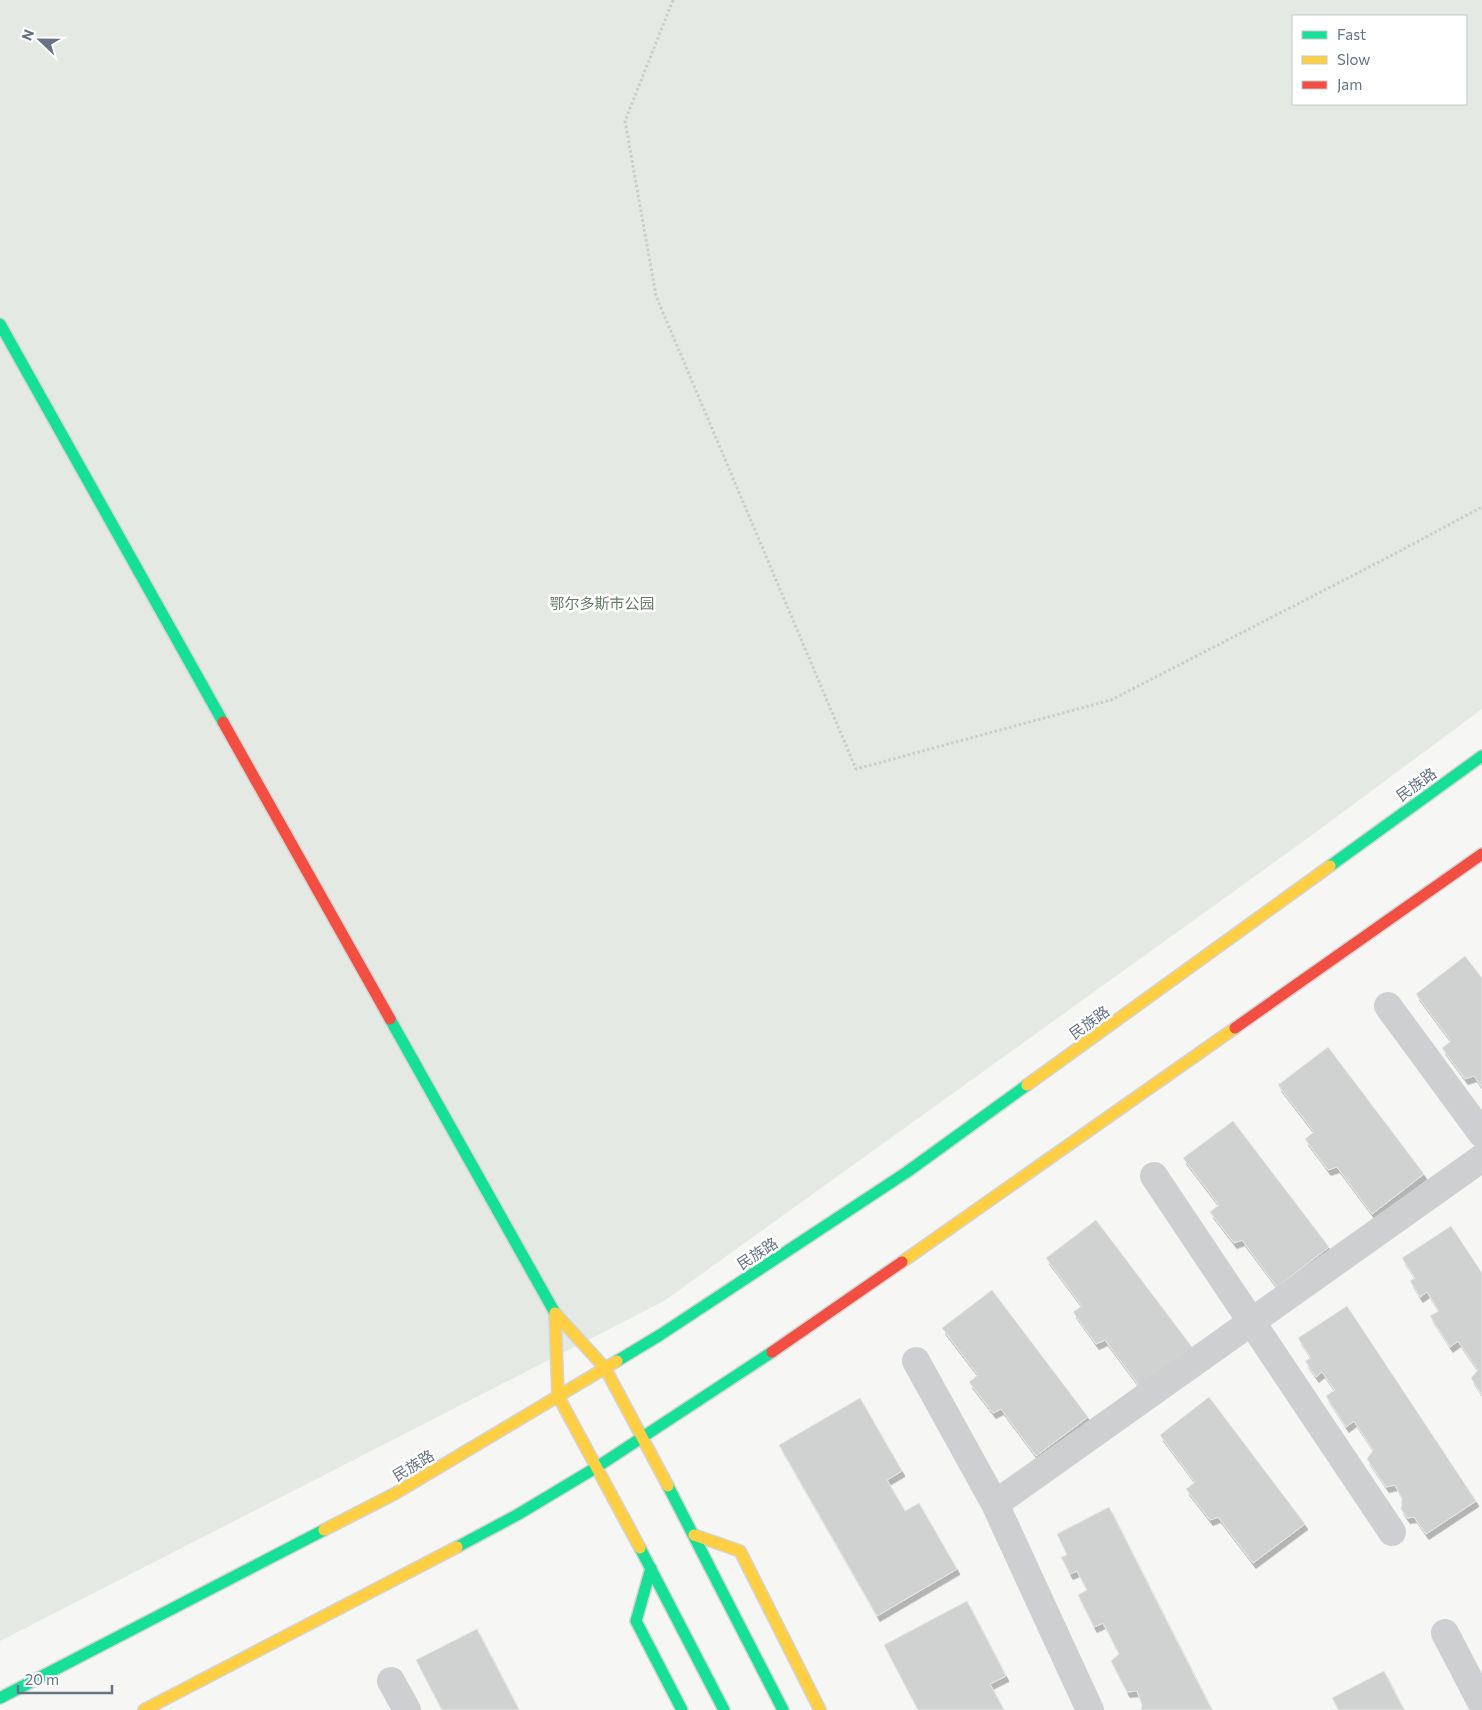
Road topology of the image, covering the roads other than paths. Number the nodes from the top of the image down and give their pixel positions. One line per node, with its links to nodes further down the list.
1 (0, 324): 8 (street)
2 (1482, 756): 11 (street, 民族路)
3 (1482, 854): 13 (street)
4 (1388, 1006): 5 (street)
5 (1482, 1134)
6 (1482, 1158): 9 (street)
7 (1154, 1176): 9 (street)
8 (555, 1313): 11 (street); 12 (street)
9 (1252, 1322): 15 (street); 16 (street)
10 (916, 1361): 15 (street)
11 (606, 1368): 12 (street, 民族路); 13 (street)
12 (558, 1396): 14 (street); 21 (street, 民族路)
13 (642, 1437): 14 (street); 17 (street)
14 (597, 1467): 18 (street); 23 (street)
15 (995, 1504): 29 (street)
16 (1392, 1532)
17 (694, 1535): 27 (street); 28 (street)
18 (651, 1568): 25 (street); 26 (street)
19 (1445, 1633): 22 (street)
20 (391, 1681): 24 (street)
21 (0, 1698)
22 (1482, 1704)
23 (144, 1710)
24 (406, 1710)
25 (682, 1710)
26 (724, 1710)
27 (783, 1710)
28 (820, 1710)
29 (1090, 1710)

